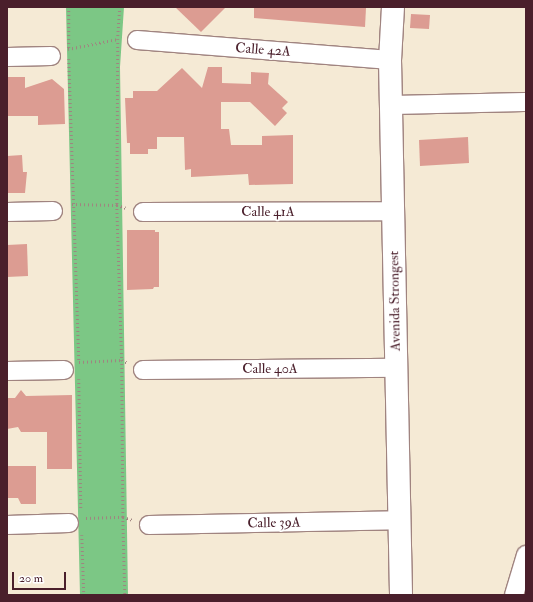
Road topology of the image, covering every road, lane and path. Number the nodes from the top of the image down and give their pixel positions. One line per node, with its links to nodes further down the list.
1 (69, 7): 6 (path)
2 (120, 7): 4 (path)
3 (393, 7): 9 (main road, Avenida Strongest)
4 (118, 39): 5 (path); 6 (path); 13 (path)
5 (137, 40): 9 (street, Calle 42A)
6 (69, 49): 12 (path)
7 (51, 56): 8 (street)
8 (7, 57)
9 (390, 60): 11 (main road, Avenida Strongest)
10 (526, 102): 11 (street)
11 (391, 104): 15 (main road, Avenida Strongest)
12 (73, 204): 13 (path); 20 (path)
13 (117, 205): 18 (path)
14 (53, 211): 16 (street)
15 (393, 211): 17 (street, Calle 41A); 19 (main road, Avenida Strongest)
16 (7, 212)
17 (143, 212)
18 (122, 360): 20 (path); 21 (path); 23 (path)
19 (397, 368): 21 (street, Calle 40A); 24 (main road, Avenida Strongest)
20 (75, 370): 22 (street); 25 (path)
21 (143, 370)
22 (7, 371)
23 (123, 517): 25 (path); 27 (path); 30 (path)
24 (399, 520): 27 (street, Calle 39A); 31 (main road, Avenida Strongest)
25 (75, 521): 26 (street); 29 (path)
26 (7, 524)
27 (148, 525)
28 (525, 562): 32 (street)
29 (84, 595)
30 (125, 595)
31 (400, 595)
32 (514, 595)

